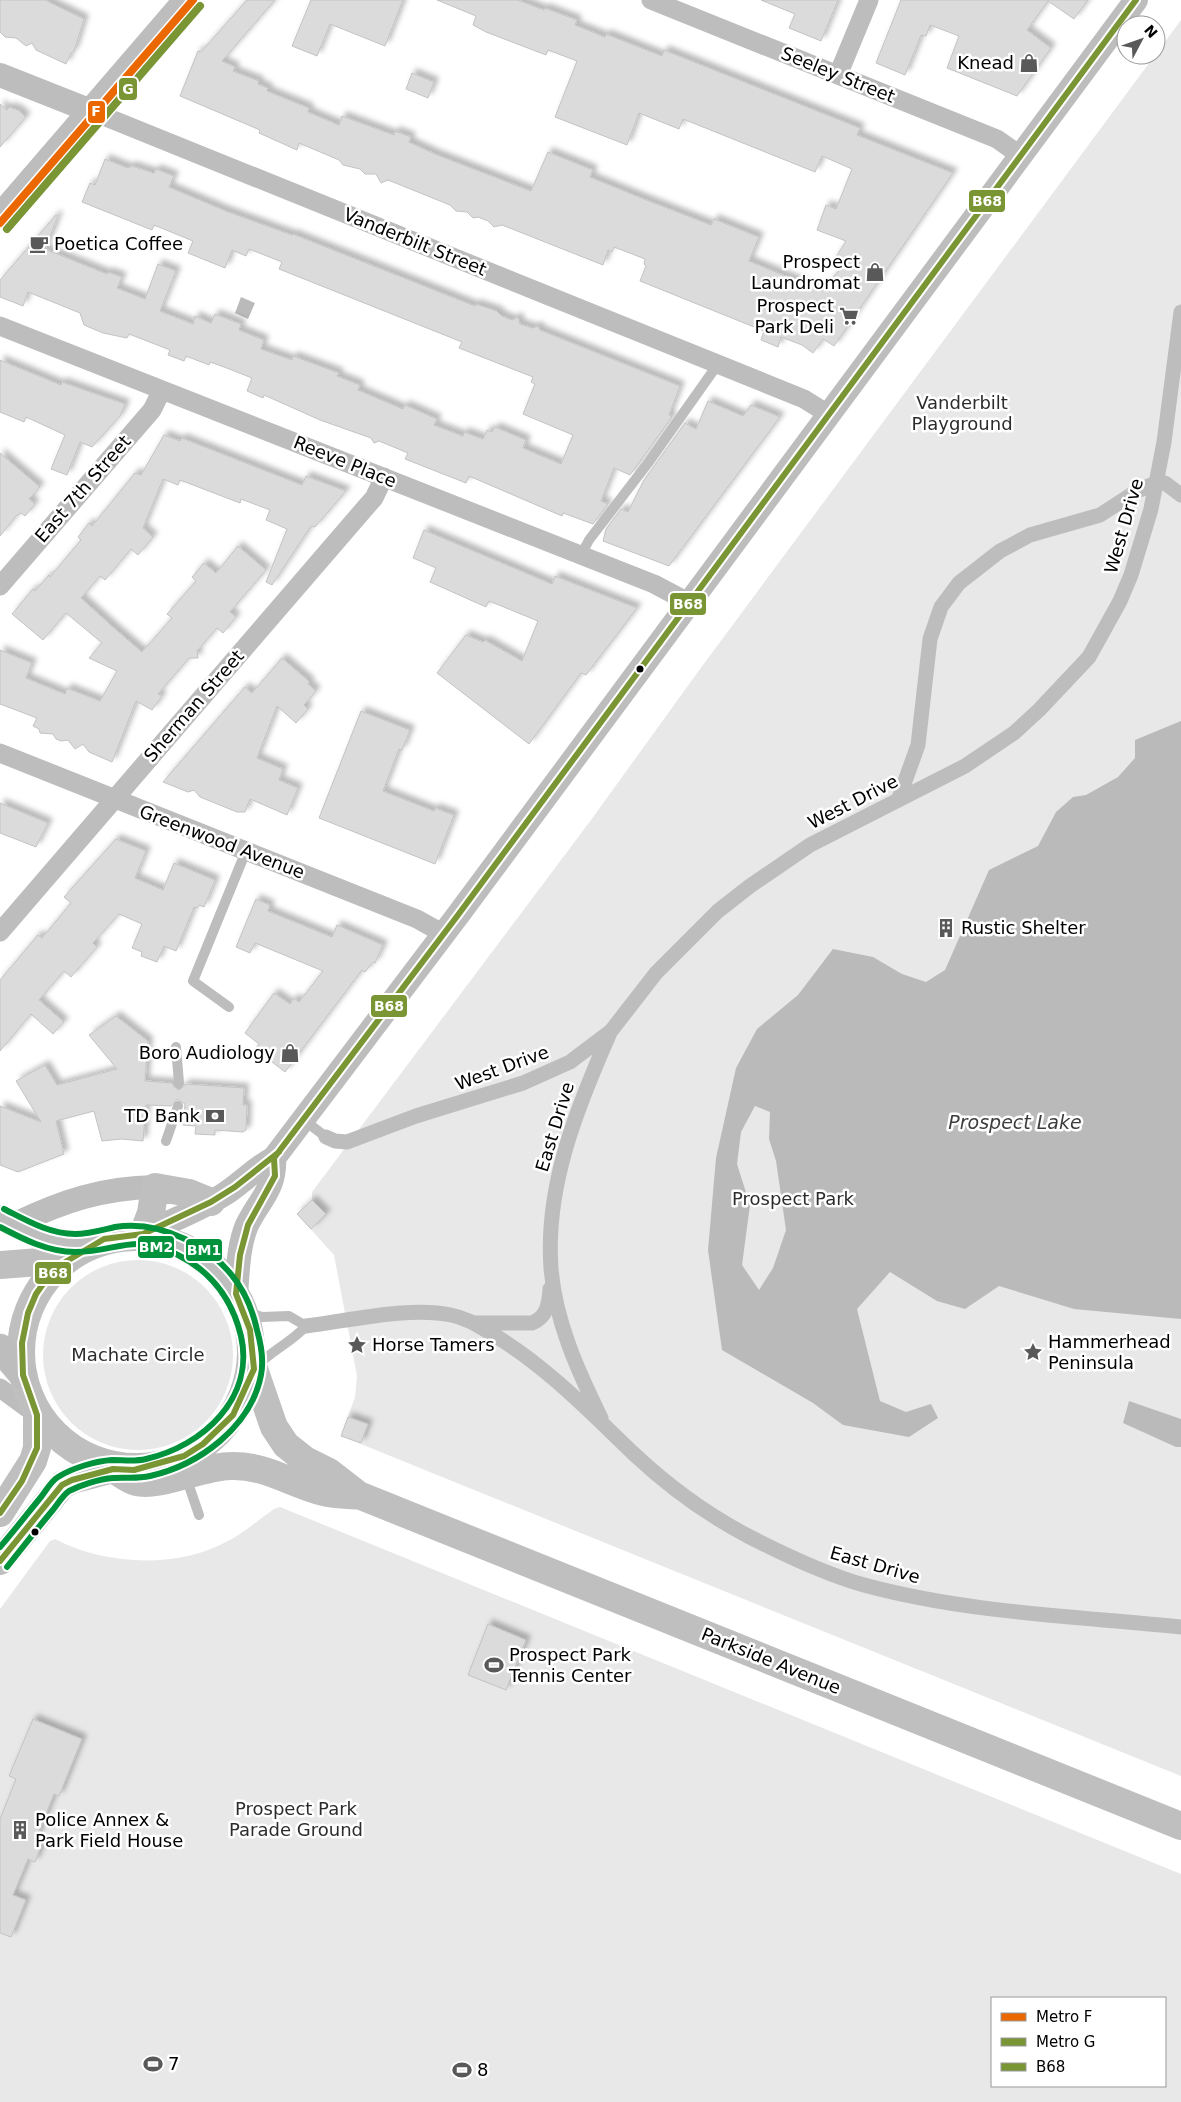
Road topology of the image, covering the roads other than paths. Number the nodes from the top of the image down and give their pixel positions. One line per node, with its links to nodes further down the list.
1 (185, 0): 7 (street)
2 (651, 0): 6 (street, Seeley Street)
3 (869, 0): 6 (street)
4 (1136, 0): 8 (street)
5 (0, 75): 7 (street, Vanderbilt Street)
6 (838, 75): 8 (street, Seeley Street)
7 (90, 110): 9 (street); 12 (street, Vanderbilt Street)
8 (1021, 156): 14 (street)
9 (0, 216)
10 (1181, 312): 16 (street, West Drive)
11 (0, 326): 13 (street, Reeve Place)
12 (718, 364): 14 (street, Vanderbilt Street); 18 (lane)
13 (162, 390): 15 (street, Reeve Place); 19 (street, East 7th Street)
14 (828, 414): 20 (street)
15 (384, 477): 18 (street, Reeve Place); 23 (street, Sherman Street)
16 (1156, 482): 17 (street); 22 (street, West Drive); 22 (street)
17 (1181, 494)
18 (581, 555): 20 (street, Reeve Place)
19 (0, 586)
20 (688, 602): 26 (street)
21 (0, 753): 23 (street, Greenwood Avenue)
22 (899, 798): 28 (street, West Drive)
23 (114, 800): 24 (street, Greenwood Avenue); 25 (street, Sherman Street)
24 (246, 851): 26 (street, Greenwood Avenue); 27 (lane)
25 (0, 932)
26 (444, 934): 32 (street)
27 (229, 1007)
28 (611, 1031): 33 (street, West Drive); 43 (street, East Drive)
29 (176, 1048): 30 (lane)
30 (179, 1084)
31 (178, 1106): 34 (lane)
32 (304, 1120): 33 (lane); 35 (street)
33 (326, 1137)
34 (166, 1141)
35 (274, 1158): 37 (street); 44 (street)
36 (155, 1187): 37 (main road); 38 (street); 39 (main road)
37 (211, 1202): 39 (street)
38 (8, 1221): 41 (street)
39 (143, 1234): 40 (main road); 44 (main road)
40 (104, 1239): 41 (main road); 49 (main road)
41 (75, 1243): 42 (main road)
42 (0, 1265)
43 (551, 1268): 45 (street, East Drive); 51 (street, East Drive)
44 (240, 1303): 46 (lane); 48 (main road)
45 (473, 1323): 46 (street, East Drive); 51 (street, East Drive)
46 (306, 1326): 48 (lane)
47 (0, 1348): 49 (highway)
48 (254, 1368): 52 (main road); 54 (main road, Parkside Avenue)
49 (11, 1382): 50 (main road)
50 (36, 1415): 52 (main road, Parkside Avenue); 55 (main road)
51 (604, 1423): 58 (street, East Drive)
52 (113, 1469): 53 (main road, Parkside Avenue); 57 (main road)
53 (185, 1474): 54 (main road, Parkside Avenue); 56 (lane)
54 (361, 1496): 59 (main road, Parkside Avenue)
55 (0, 1513)
56 (199, 1515)
57 (0, 1561)
58 (1181, 1627)
59 (1181, 1826)

